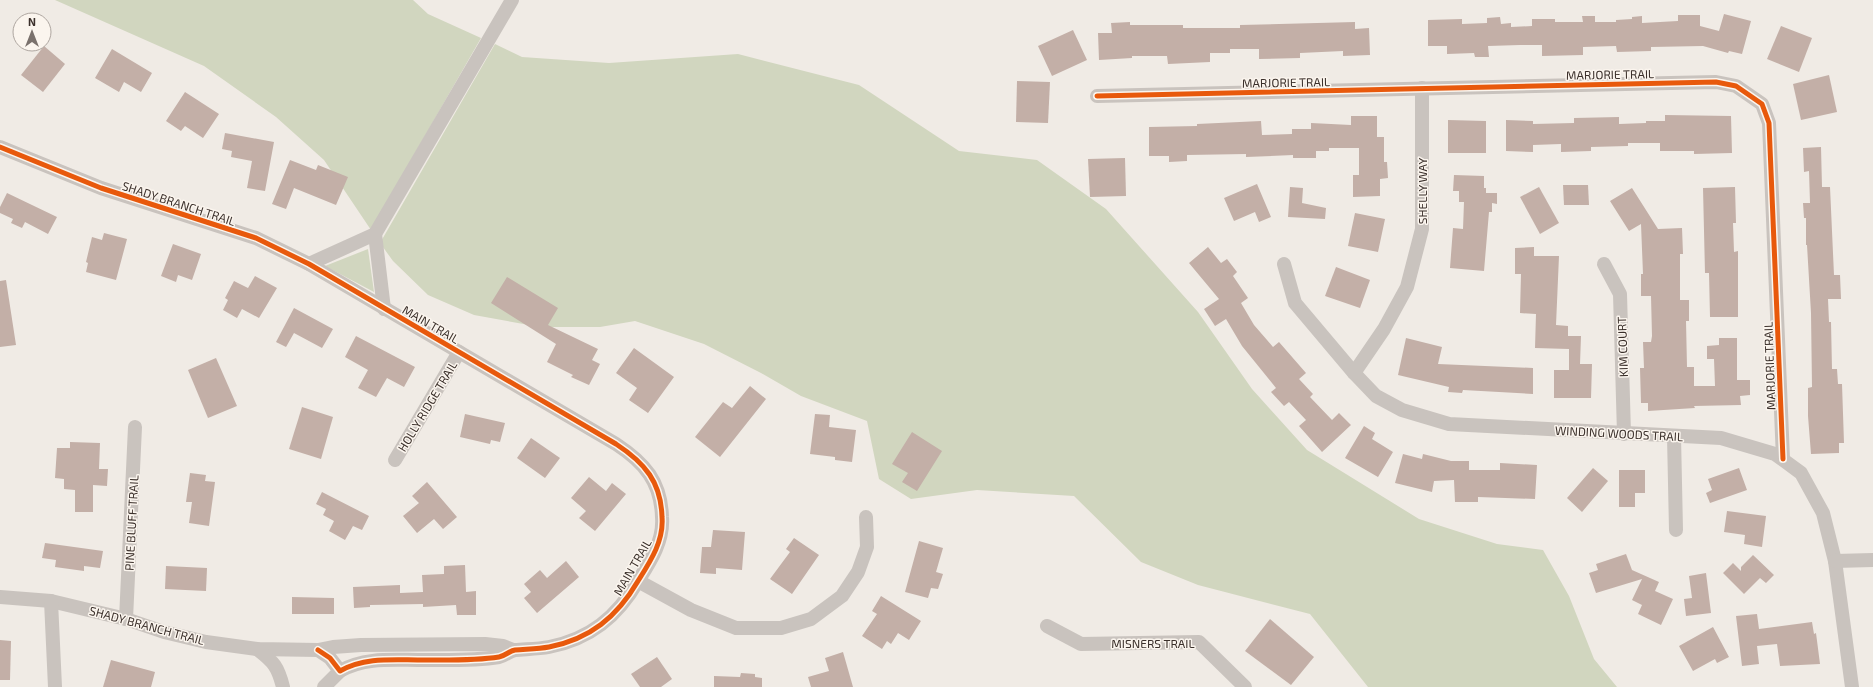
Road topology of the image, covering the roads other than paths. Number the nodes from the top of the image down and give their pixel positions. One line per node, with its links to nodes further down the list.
1 (512, 0): 5 (street)
2 (1422, 88): 3 (street, MARJORIE TRAIL); 12 (street, SHELLY WAY); 16 (street, MARJORIE TRAIL)
3 (1097, 96)
4 (0, 147): 6 (street, SHADY BRANCH TRAIL)
5 (375, 234): 6 (street); 10 (street, MAIN TRAIL)
6 (309, 264): 9 (street, SHADY BRANCH TRAIL)
7 (1284, 264): 12 (street, WINDING WOODS TRAIL)
8 (1604, 264): 14 (street, KIM COURT)
9 (347, 286): 10 (street, MAIN TRAIL)
10 (384, 309): 11 (street, MAIN TRAIL)
11 (459, 352): 17 (street, HOLLY RIDGE TRAIL); 22 (street, MAIN TRAIL)
12 (1354, 373): 14 (street, WINDING WOODS TRAIL)
13 (135, 427): 25 (street, PINE BLUFF TRAIL)
14 (1624, 434): 15 (street, WINDING WOODS TRAIL)
15 (1674, 436): 16 (street, WINDING WOODS TRAIL); 19 (street)
16 (1783, 459): 21 (street, WINDING WOODS TRAIL)
17 (395, 460)
18 (866, 517): 22 (street)
19 (1676, 530)
20 (1873, 560): 21 (street)
21 (1835, 561): 35 (street, WINDING WOODS TRAIL)
22 (638, 581): 29 (street, MAIN TRAIL)
23 (0, 597): 24 (street, SHADY BRANCH TRAIL)
24 (51, 601): 25 (street, SHADY BRANCH TRAIL); 31 (street)
25 (126, 619): 27 (street, SHADY BRANCH TRAIL)
26 (1047, 626): 34 (street, MISNERS TRAIL)
27 (257, 649): 28 (street, SHADY BRANCH TRAIL); 32 (street)
28 (318, 650): 29 (street, MAIN TRAIL); 30 (street)
29 (513, 650): 30 (street, MAIN TRAIL)
30 (340, 671): 33 (street, MAIN TRAIL)
31 (55, 687)
32 (283, 687)
33 (324, 687)
34 (1245, 687)
35 (1852, 687)

